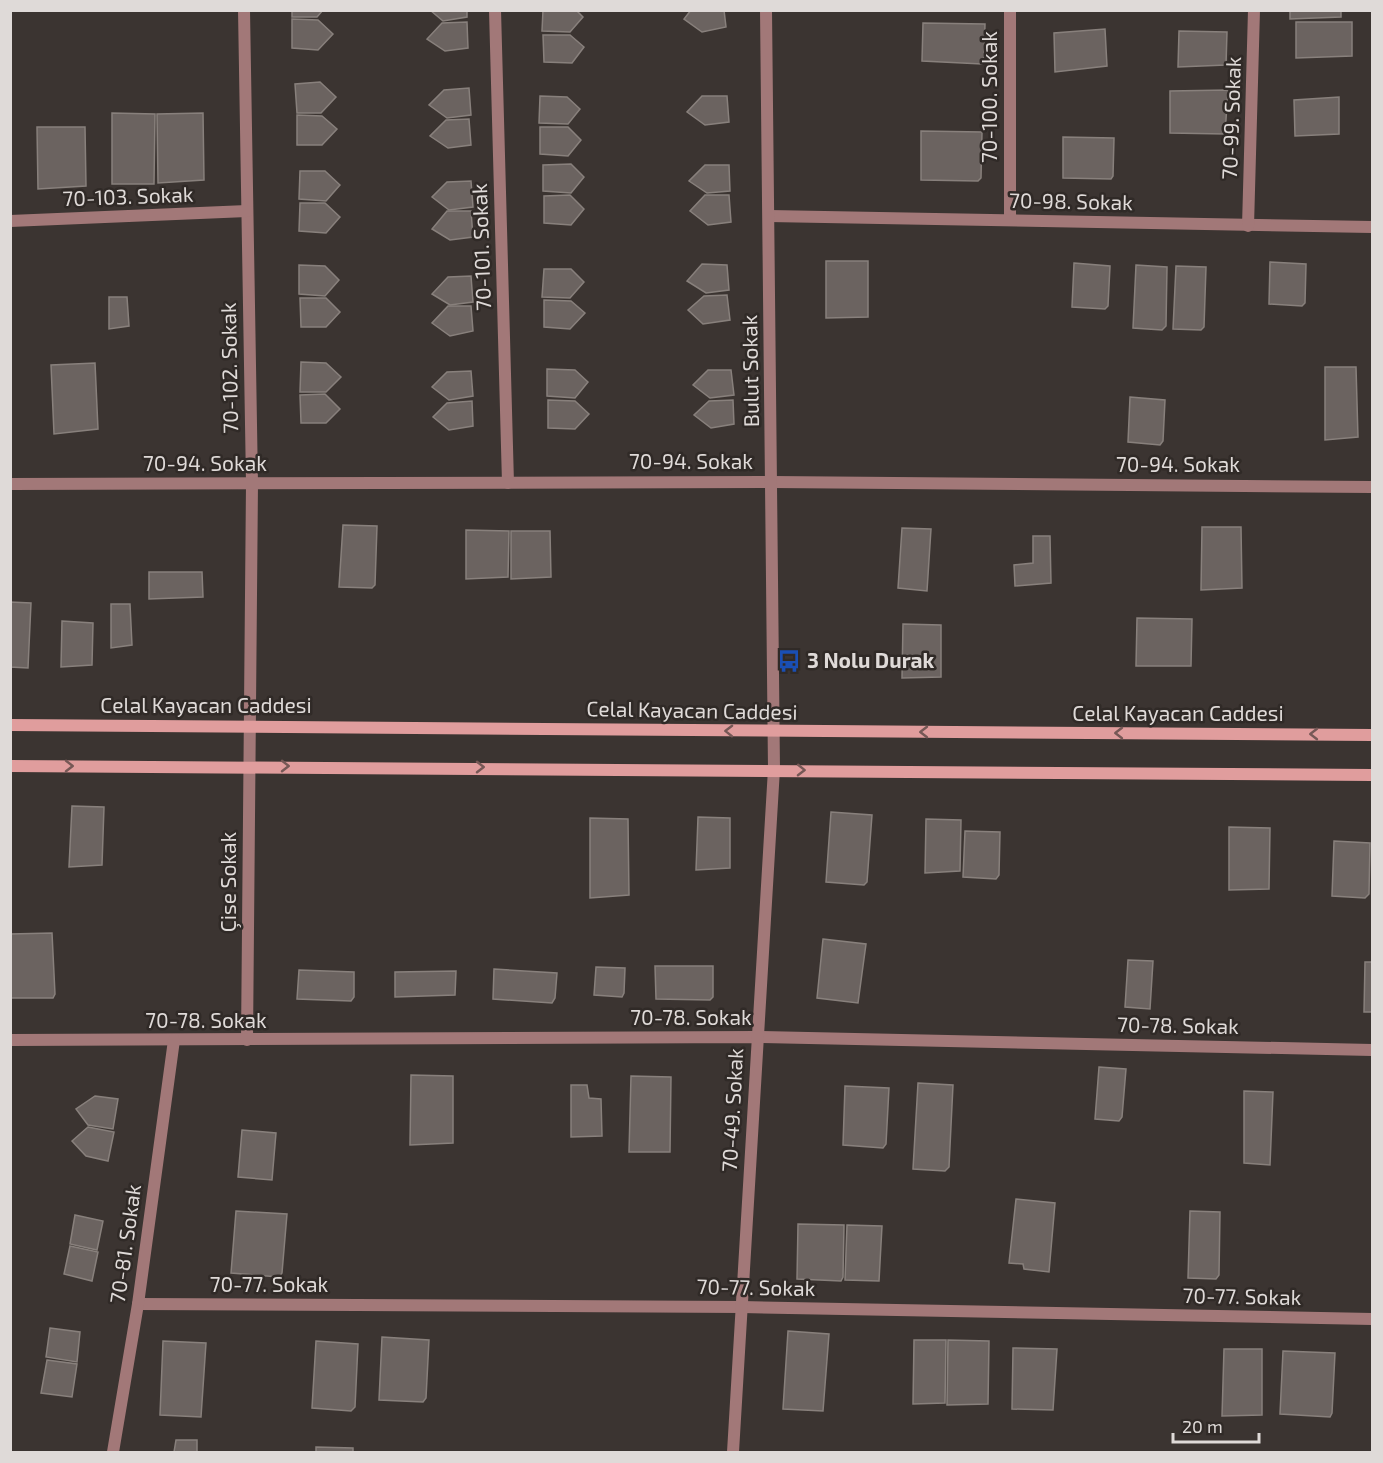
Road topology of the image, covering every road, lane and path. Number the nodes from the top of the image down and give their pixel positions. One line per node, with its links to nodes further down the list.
1 (244, 10): 6 (street, 70-102. Sokak)
2 (495, 10): 14 (street, 70-101. Sokak)
3 (766, 10): 7 (street, Bulut Sokak)
4 (1010, 10): 8 (street, 70-100. Sokak)
5 (1254, 10): 10 (street, 70-99. Sokak)
6 (248, 211): 9 (street, 70-103. Sokak); 13 (street, 70-102. Sokak)
7 (769, 216): 8 (street, 70-98. Sokak); 12 (street, Bulut Sokak)
8 (1010, 220): 10 (street, 70-98. Sokak)
9 (10, 221)
10 (1248, 226): 11 (street, 70-98. Sokak)
11 (1372, 227)
12 (772, 482): 14 (street, 70-94. Sokak); 16 (street, 70-94. Sokak); 19 (street, Bulut Sokak)
13 (252, 483): 14 (street, 70-94. Sokak); 15 (street, 70-94. Sokak); 18 (street, 70-102. Sokak)
14 (508, 483)
15 (10, 484)
16 (1372, 487)
17 (10, 724): 18 (street, Celal Kayacan Caddesi)
18 (248, 725): 19 (street, Celal Kayacan Caddesi, one-way to 18); 22 (street, Çise Sokak)
19 (775, 732): 20 (street, Celal Kayacan Caddesi, one-way to 19); 23 (street, 70-49. Sokak)
20 (1372, 735)
21 (10, 766): 22 (street, one-way to 22)
22 (249, 766): 23 (street, one-way to 23); 28 (street, Çise Sokak)
23 (774, 769): 24 (street, one-way to 24); 25 (street, 70-49. Sokak)
24 (1372, 775)
25 (757, 1037): 28 (street, 70-78. Sokak); 29 (street, 70-78. Sokak); 31 (street, 70-49. Sokak)
26 (10, 1040): 27 (street, 70-78. Sokak)
27 (174, 1040): 28 (street, 70-78. Sokak); 30 (street, 70-81. Sokak)
28 (247, 1040)
29 (1372, 1050)
30 (138, 1304): 31 (street, 70-77. Sokak); 33 (street, 70-81. Sokak)
31 (742, 1307): 32 (street, 70-77. Sokak); 34 (street, 70-49. Sokak)
32 (1372, 1319)
33 (113, 1452)
34 (733, 1452)

